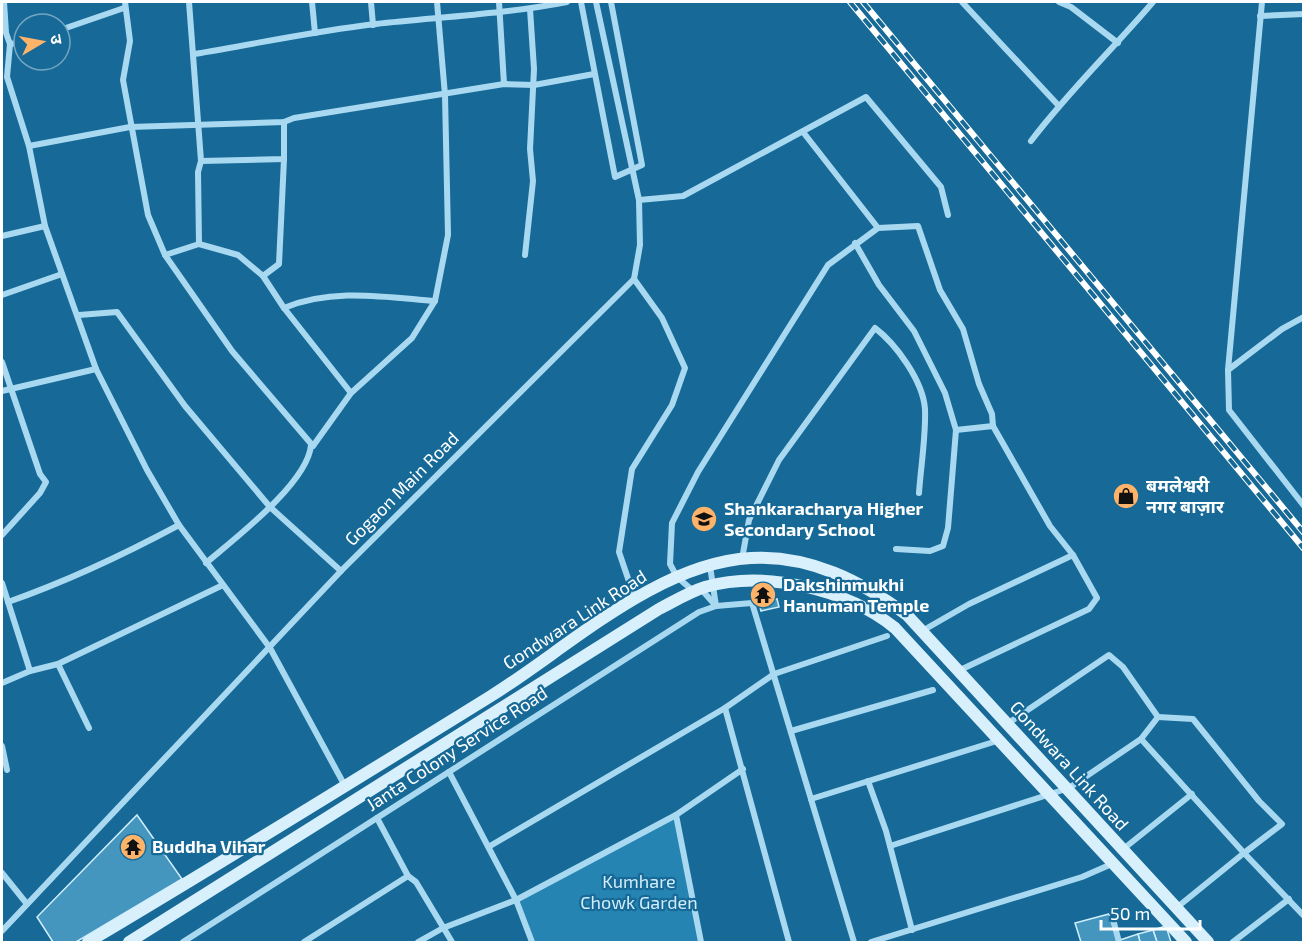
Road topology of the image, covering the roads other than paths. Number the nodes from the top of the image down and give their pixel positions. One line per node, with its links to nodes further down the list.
1 (4, 2): 25 (street)
2 (189, 2): 26 (street)
3 (312, 2): 23 (street)
4 (371, 2): 22 (street)
5 (437, 2): 20 (street)
6 (499, 2): 17 (street)
7 (567, 2): 16 (street)
8 (581, 2): 27 (street)
9 (596, 2): 41 (street)
10 (611, 2): 41 (street)
11 (962, 2): 32 (street)
12 (1059, 2): 24 (street)
13 (1154, 2): 24 (street)
14 (1262, 2): 19 (street)
15 (124, 5): 21 (street); 35 (street)
16 (530, 9): 17 (street); 30 (street)
17 (500, 10): 20 (street); 29 (street)
18 (1304, 14): 19 (street)
19 (1260, 16): 61 (street)
20 (438, 17): 22 (street); 31 (street)
21 (72, 25)
22 (373, 25): 23 (street)
23 (315, 33): 26 (street)
24 (1118, 43): 32 (street)
25 (10, 44): 28 (street)
26 (194, 54): 34 (street)
27 (594, 74): 30 (street); 41 (street)
28 (4, 77): 38 (street)
29 (504, 84): 30 (street); 31 (street)
30 (534, 85): 50 (street)
31 (445, 95): 33 (street); 55 (street)
32 (1058, 105): 37 (street)
33 (284, 122): 34 (street); 39 (street)
34 (196, 123): 35 (street); 40 (street)
35 (130, 127): 38 (street); 49 (street)
36 (803, 132): 42 (street); 43 (street); 45 (street)
37 (1031, 141)
38 (29, 146): 44 (street)
39 (284, 159): 40 (street); 52 (street)
40 (201, 161): 48 (street)
41 (631, 171): 42 (street)
42 (639, 200): 53 (street)
43 (948, 215)
44 (45, 226): 46 (street); 51 (street)
45 (878, 228): 47 (street); 65 (street)
46 (2, 236)
47 (855, 243): 66 (street); 79 (street)
48 (199, 244): 49 (street); 52 (street)
49 (165, 255): 67 (street)
50 (525, 255)
51 (62, 274): 54 (street); 57 (street)
52 (264, 276): 56 (street)
53 (634, 279): 78 (street, Gogaon Main Road); 83 (street)
54 (2, 295)
55 (435, 301): 56 (street); 64 (street)
56 (284, 308): 64 (street)
57 (79, 315): 60 (street); 70 (street)
58 (1304, 317): 61 (street)
59 (2, 362): 62 (street)
60 (96, 369): 62 (street); 71 (street)
61 (1228, 370): 69 (street)
62 (12, 388): 63 (street); 72 (street)
63 (2, 391)
64 (351, 393): 67 (street)
65 (993, 426): 66 (street); 74 (street)
66 (956, 430): 73 (street)
67 (313, 446): 70 (street)
68 (919, 493): 75 (street)
69 (1304, 506)
70 (270, 507): 76 (street); 78 (street)
71 (179, 525): 76 (street); 84 (street)
72 (2, 535)
73 (896, 549)
74 (1073, 555): 86 (street); 91 (street)
75 (742, 559): 77 (street, Gondwara Link Road); 86 (street, Gondwara Link Road)
76 (206, 563): 81 (street)
77 (710, 566): 79 (street, Gondwara Link Road); 82 (street)
78 (341, 571): 88 (street, Gogaon Main Road)
79 (677, 577): 82 (street); 83 (street, Gondwara Link Road)
80 (2, 583): 84 (street)
81 (223, 585): 88 (street); 89 (street)
82 (707, 587): 85 (street); 85 (street); 101 (street); 131 (street, Gondwara Link Road)
83 (635, 599): 107 (street, Gondwara Link Road)
84 (8, 602): 90 (street)
85 (716, 606): 92 (street, Janta Colony Service Road); 105 (street, Janta Colony Service Road)
86 (921, 631): 91 (street, Gondwara Link Road)
87 (887, 636): 92 (street)
88 (270, 648): 107 (street); 123 (street, Gogaon Main Road)
89 (58, 664): 90 (street); 98 (street)
90 (30, 671): 93 (street)
91 (958, 672): 97 (street, Gondwara Link Road)
92 (774, 674): 95 (street); 99 (street)
93 (2, 683)
94 (933, 690): 99 (street)
95 (725, 708): 103 (street); 114 (street)
96 (1158, 717): 97 (street); 100 (street); 117 (street)
97 (1006, 725): 108 (street, Gondwara Link Road)
98 (90, 728)
99 (791, 731): 111 (street)
100 (1141, 739): 108 (street); 109 (street)
101 (1001, 740): 106 (street); 110 (street)
102 (2, 746): 104 (street)
103 (743, 769): 112 (street); 138 (street)
104 (7, 770)
105 (449, 772): 113 (street, Janta Colony Service Road); 114 (street)
106 (868, 781): 111 (street); 115 (street)
107 (345, 786): 130 (street, Gondwara Link Road)
108 (1065, 789): 110 (street); 116 (street, Gondwara Link Road)
109 (1191, 794): 116 (street); 117 (street)
110 (1050, 795): 115 (street); 118 (street)
111 (811, 799): 139 (street)
112 (676, 815): 122 (street); 137 (street)
113 (377, 818): 120 (street); 132 (street, Janta Colony Service Road)
114 (490, 846): 122 (street)
115 (890, 846): 128 (street)
116 (1122, 850): 124 (street, Gondwara Link Road)
117 (1244, 853): 121 (street); 124 (street)
118 (1115, 863): 128 (street); 142 (street)
119 (2, 873): 123 (street)
120 (408, 876): 127 (street); 133 (street)
121 (1289, 899): 125 (street); 144 (street)
122 (516, 900): 127 (street); 136 (street)
123 (27, 904): 129 (street, Gogaon Main Road)
124 (1175, 909): 143 (street, Gondwara Link Road)
125 (1304, 916)
126 (1114, 923): 141 (street)
127 (443, 928): 134 (street); 135 (street)
128 (912, 930): 140 (street)
129 (2, 931)
130 (88, 942)
131 (129, 942)
132 (183, 942)
133 (304, 942)
134 (418, 942)
135 (452, 942)
136 (532, 942)
137 (701, 942)
138 (789, 942)
139 (854, 942)
140 (871, 942)
141 (1119, 942)
142 (1186, 942)
143 (1208, 942)
144 (1233, 942)

